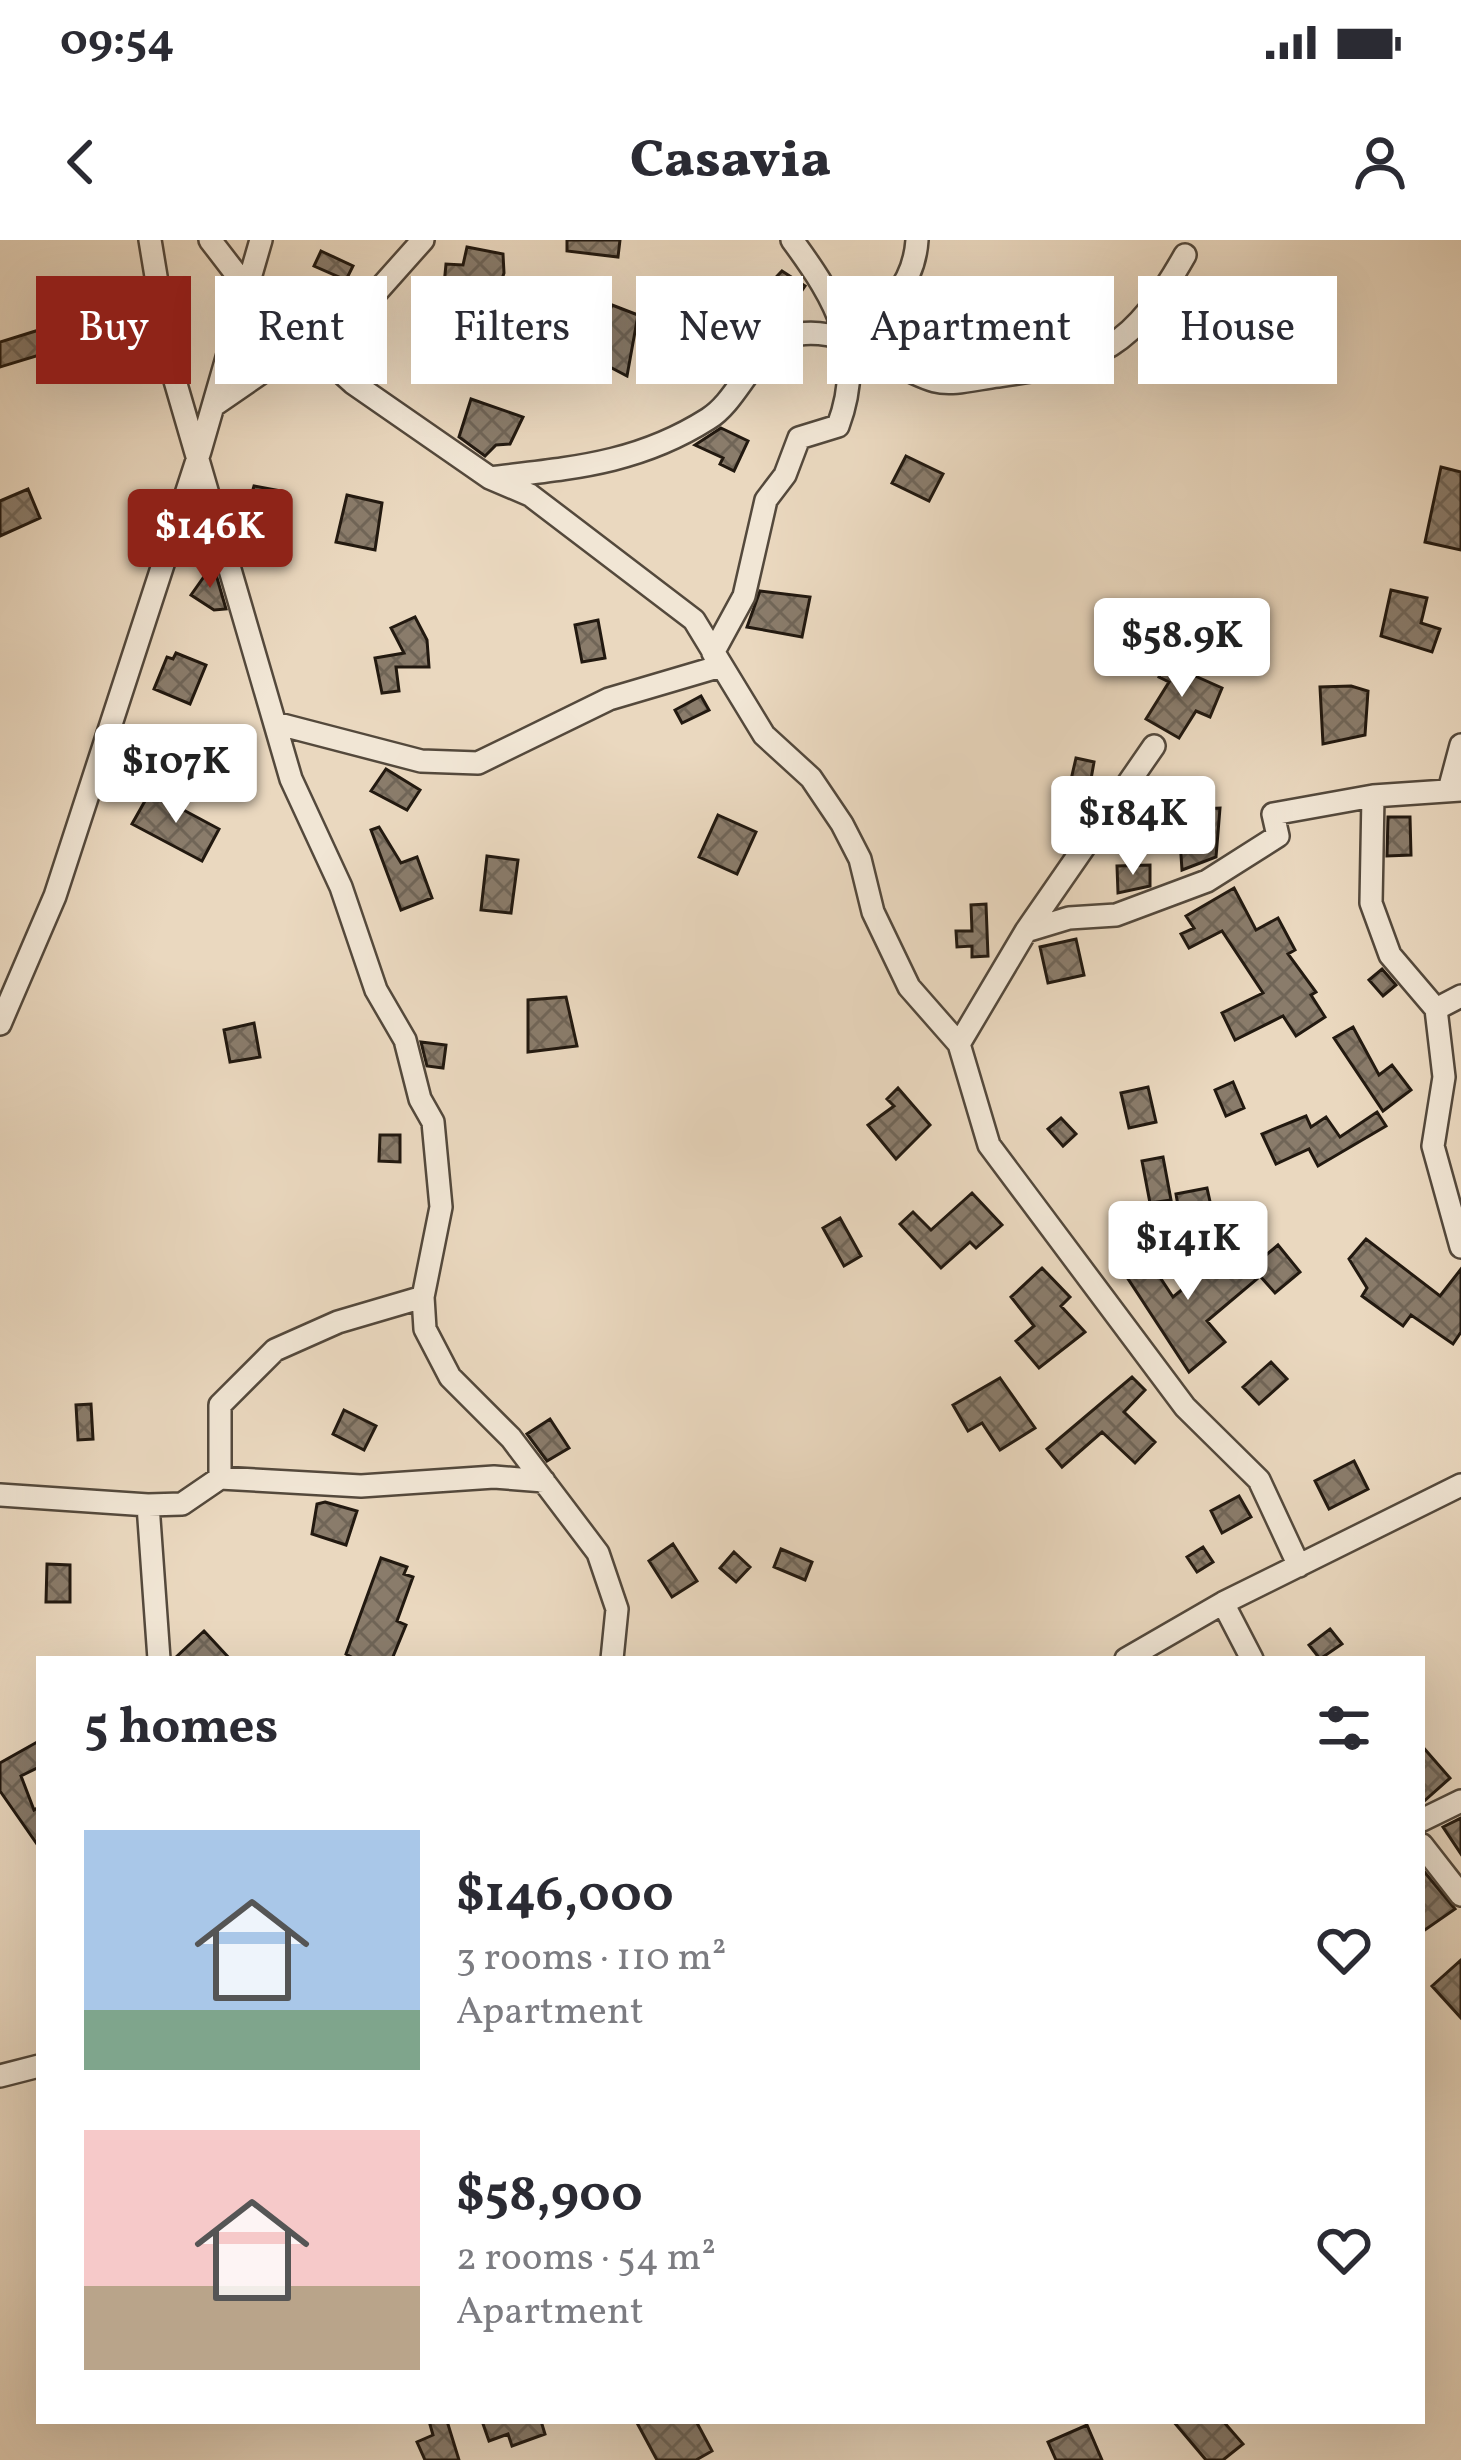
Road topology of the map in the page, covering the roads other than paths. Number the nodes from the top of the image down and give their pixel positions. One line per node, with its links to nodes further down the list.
1 (150, 240): 20 (street)
2 (210, 240): 8 (street)
3 (261, 240): 9 (street)
4 (423, 240): 11 (street)
5 (792, 240): 12 (street)
6 (917, 240): 10 (street)
7 (1185, 255): 14 (street)
8 (238, 276)
9 (251, 276)
10 (907, 276)
11 (387, 280)
12 (827, 294)
13 (827, 336): 21 (street)
14 (1114, 344)
15 (220, 384): 19 (street)
16 (245, 384): 19 (street)
17 (354, 384): 21 (street)
18 (852, 384): 22 (street)
19 (213, 406): 20 (street)
20 (200, 451): 23 (street); 31 (street)
21 (490, 478): 22 (street)
22 (717, 659): 23 (street); 32 (street)
23 (275, 723): 34 (street)
24 (1461, 745): 26 (street)
25 (1154, 746): 28 (street)
26 (1455, 790): 27 (street)
27 (1373, 796): 28 (street); 30 (street)
28 (1026, 932): 32 (street)
29 (1461, 996): 30 (street)
30 (1436, 1009): 33 (street)
31 (0, 1024)
32 (959, 1044): 40 (street)
33 (1461, 1247)
34 (422, 1297): 35 (street); 36 (street)
35 (220, 1478): 36 (street); 39 (street)
36 (544, 1481): 43 (street)
37 (1461, 1485): 40 (street)
38 (0, 1496): 39 (street)
39 (148, 1505): 42 (street)
40 (1300, 1566): 41 (street)
41 (1222, 1603): 44 (street); 45 (street)
42 (159, 1656)
43 (613, 1656)
44 (1131, 1656)
45 (1250, 1656)
46 (1461, 1801): 47 (street)
47 (1425, 1819)
48 (1425, 1849): 49 (street)
49 (1461, 1894)
50 (36, 2067): 51 (street)
51 (0, 2076)

